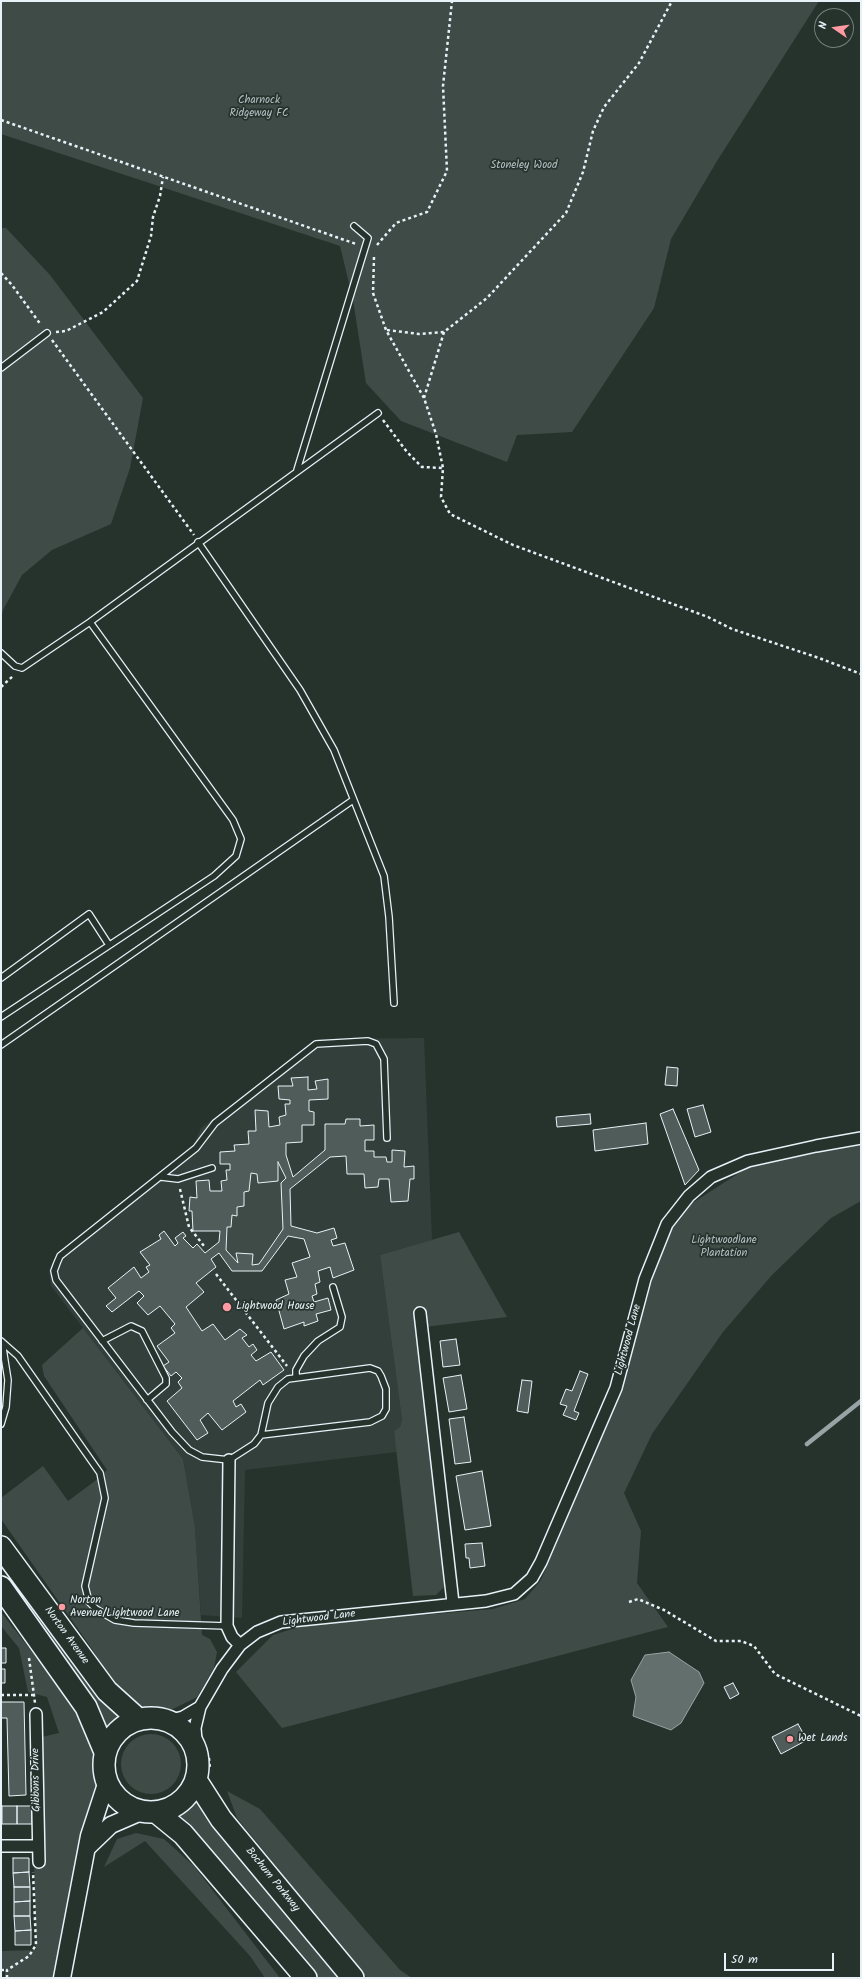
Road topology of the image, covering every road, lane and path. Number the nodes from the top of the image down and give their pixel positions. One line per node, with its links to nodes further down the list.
1 (452, 1): 8 (path)
2 (672, 1): 9 (path)
3 (1, 120): 4 (path)
4 (163, 176): 6 (path); 10 (path)
5 (354, 226): 6 (lane)
6 (365, 247): 15 (lane)
7 (1, 273): 10 (path)
8 (386, 330): 9 (path); 12 (path)
9 (444, 332): 12 (path)
10 (47, 333): 11 (lane); 16 (path)
11 (1, 368)
12 (424, 398): 14 (path)
13 (378, 413): 14 (path); 15 (lane)
14 (443, 468): 20 (path)
15 (297, 471): 16 (lane)
16 (198, 542): 17 (lane); 22 (lane)
17 (90, 622): 19 (lane); 23 (lane)
18 (1, 653): 19 (lane)
19 (22, 668): 21 (path)
20 (861, 674)
21 (1, 687)
22 (353, 800): 25 (lane); 27 (lane)
23 (109, 945): 24 (lane); 26 (lane)
24 (1, 978)
25 (394, 1003)
26 (1, 1017)
27 (1, 1046)
28 (387, 1138): 31 (lane)
29 (861, 1138): 47 (street, Lightwood Lane)
30 (212, 1168): 32 (lane)
31 (161, 1177): 32 (lane); 37 (lane)
32 (178, 1178): 33 (path)
33 (204, 1246)
34 (216, 1274): 39 (path)
35 (333, 1287): 39 (lane)
36 (420, 1313): 47 (street)
37 (102, 1341): 40 (lane); 40 (lane)
38 (1, 1342): 41 (lane); 48 (lane)
39 (296, 1378): 42 (lane); 42 (lane)
40 (147, 1400): 43 (lane)
41 (1, 1424)
42 (261, 1435): 43 (lane)
43 (229, 1460): 48 (street)
44 (1, 1547): 56 (highway, Norton Avenue)
45 (1, 1587): 49 (highway)
46 (629, 1602): 55 (path)
47 (453, 1603): 50 (street, Lightwood Lane)
48 (227, 1626): 50 (street)
49 (33, 1633): 52 (path); 58 (highway)
50 (240, 1645): 53 (street, Lightwood Lane)
51 (1, 1695): 52 (path)
52 (35, 1695): 54 (path)
53 (200, 1707): 57 (street); 59 (street, Lightwood Lane)
54 (36, 1714): 64 (street, Gibbons Drive)
55 (861, 1716)
56 (138, 1719): 57 (highway); 58 (highway)
57 (168, 1720): 59 (highway)
58 (105, 1752): 61 (highway)
59 (197, 1753): 60 (highway)
60 (196, 1780): 62 (highway); 72 (highway, Bochum Parkway)
61 (107, 1781): 62 (highway); 65 (street)
62 (149, 1812): 65 (street); 71 (highway)
63 (1, 1846): 64 (street)
64 (35, 1846): 66 (street, Gibbons Drive); 68 (path)
65 (87, 1848): 70 (street)
66 (39, 1862)
67 (1, 1970): 68 (path)
68 (7, 1970): 69 (path)
69 (7, 1978)
70 (62, 1978)
71 (306, 1978)
72 (353, 1978)

